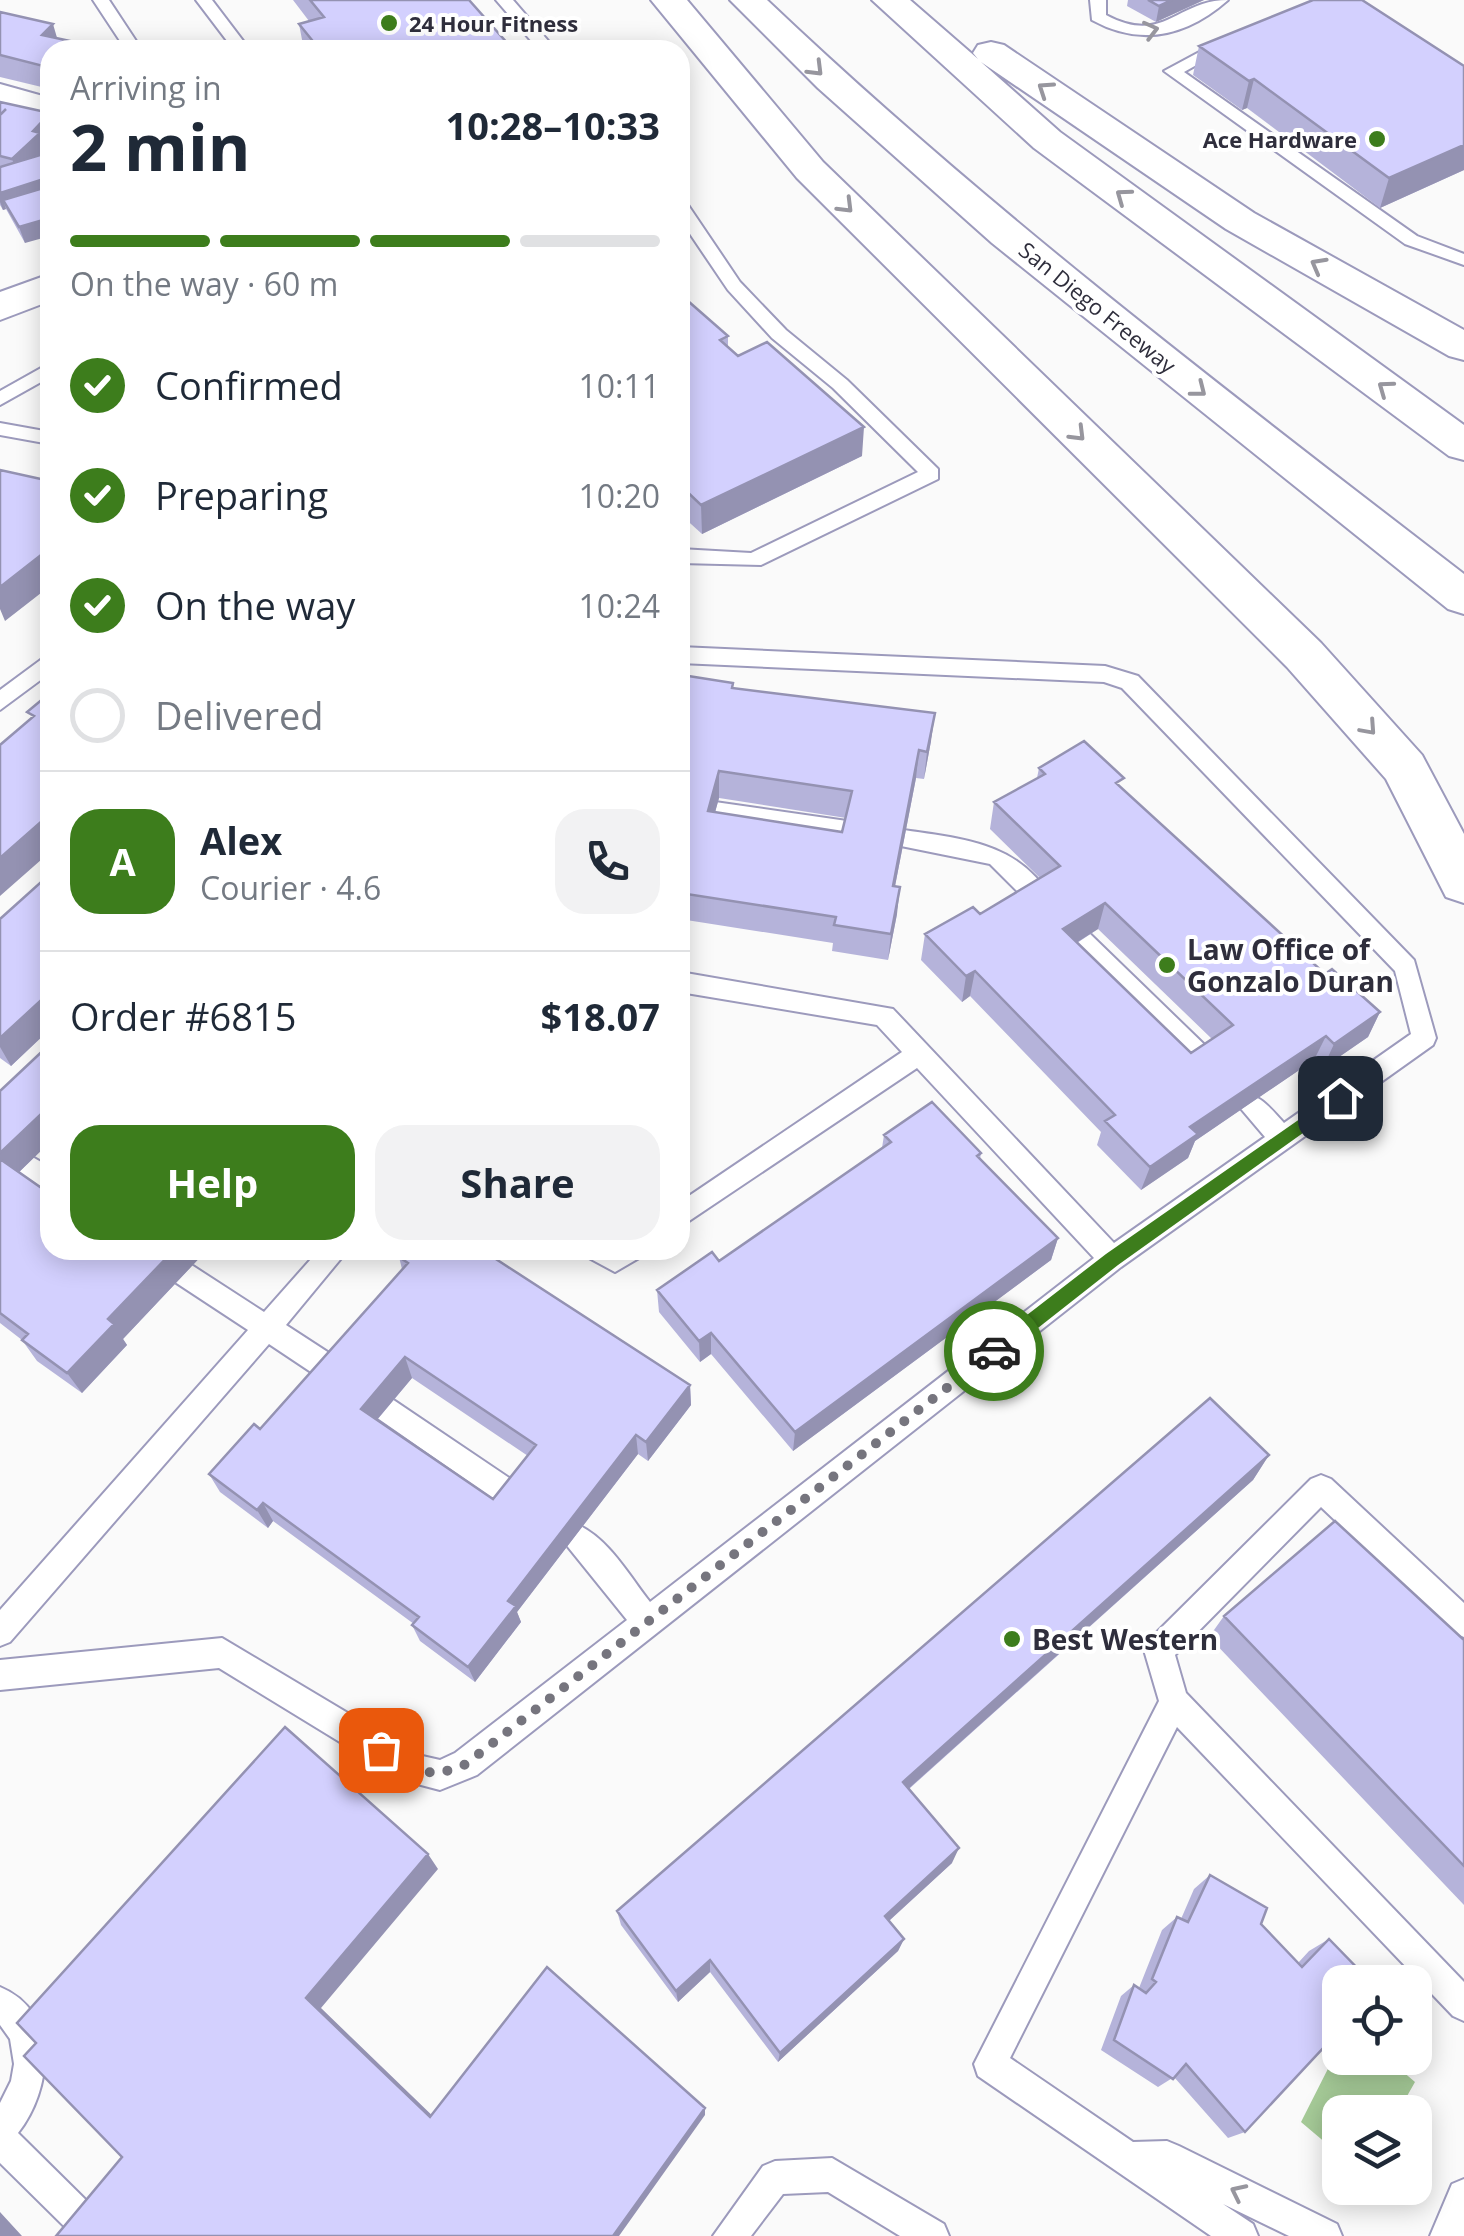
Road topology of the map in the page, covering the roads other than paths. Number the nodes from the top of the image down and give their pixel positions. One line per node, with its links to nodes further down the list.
1 (100, 0): 11 (lane)
2 (204, 0): 12 (lane)
3 (504, 0): 13 (lane)
4 (668, 0): 34 (main road, one-way to 34)
5 (747, 0): 27 (main road, San Diego Freeway, one-way to 27)
6 (889, 0): 25 (main road, one-way to 6)
7 (909, 0): 20 (main road, one-way to 7)
8 (1098, 0): 9 (lane, one-way to 9)
9 (1220, 0)
10 (1249, 32): 17 (lane)
11 (127, 40)
12 (234, 40)
13 (539, 40)
14 (0, 94): 15 (street)
15 (40, 105)
16 (690, 221): 26 (lane)
17 (1464, 260)
18 (40, 290): 19 (main road)
19 (0, 307)
20 (1464, 347)
21 (40, 375): 22 (lane)
22 (0, 398)
23 (0, 430): 24 (lane)
24 (40, 436)
25 (1464, 446)
26 (690, 560)
27 (1464, 598)
28 (690, 655): 41 (lane)
29 (40, 669): 30 (lane)
30 (0, 702)
31 (716, 812): 32 (lane)
32 (847, 830)
33 (904, 839): 35 (lane)
34 (1464, 883)
35 (1041, 900)
36 (1081, 940): 39 (lane)
37 (690, 984): 38 (lane)
38 (918, 1054): 44 (lane); 46 (lane)
39 (1206, 1062)
40 (1249, 1104): 41 (lane)
41 (1283, 1138): 46 (lane)
42 (27, 1165): 43 (lane)
43 (40, 1174)
44 (690, 1209)
45 (325, 1260): 48 (lane)
46 (1112, 1260): 53 (lane)
47 (184, 1274): 48 (lane)
48 (264, 1326): 49 (lane); 55 (lane)
49 (336, 1373)
50 (386, 1408): 51 (lane)
51 (514, 1497)
52 (574, 1538): 53 (lane)
53 (647, 1622): 56 (lane)
54 (1464, 1623): 57 (lane)
55 (0, 1632)
56 (0, 1675)
57 (1174, 1702): 59 (lane); 62 (lane)
58 (0, 2003): 60 (lane)
59 (1464, 2005)
60 (0, 2129)
61 (0, 2139): 64 (lane)
62 (1128, 2159): 67 (lane); 68 (lane, one-way to 62)
63 (1464, 2196): 69 (lane)
64 (89, 2227)
65 (730, 2236): 66 (lane)
66 (932, 2236)
67 (1241, 2236)
68 (1325, 2236)
69 (1447, 2236)

